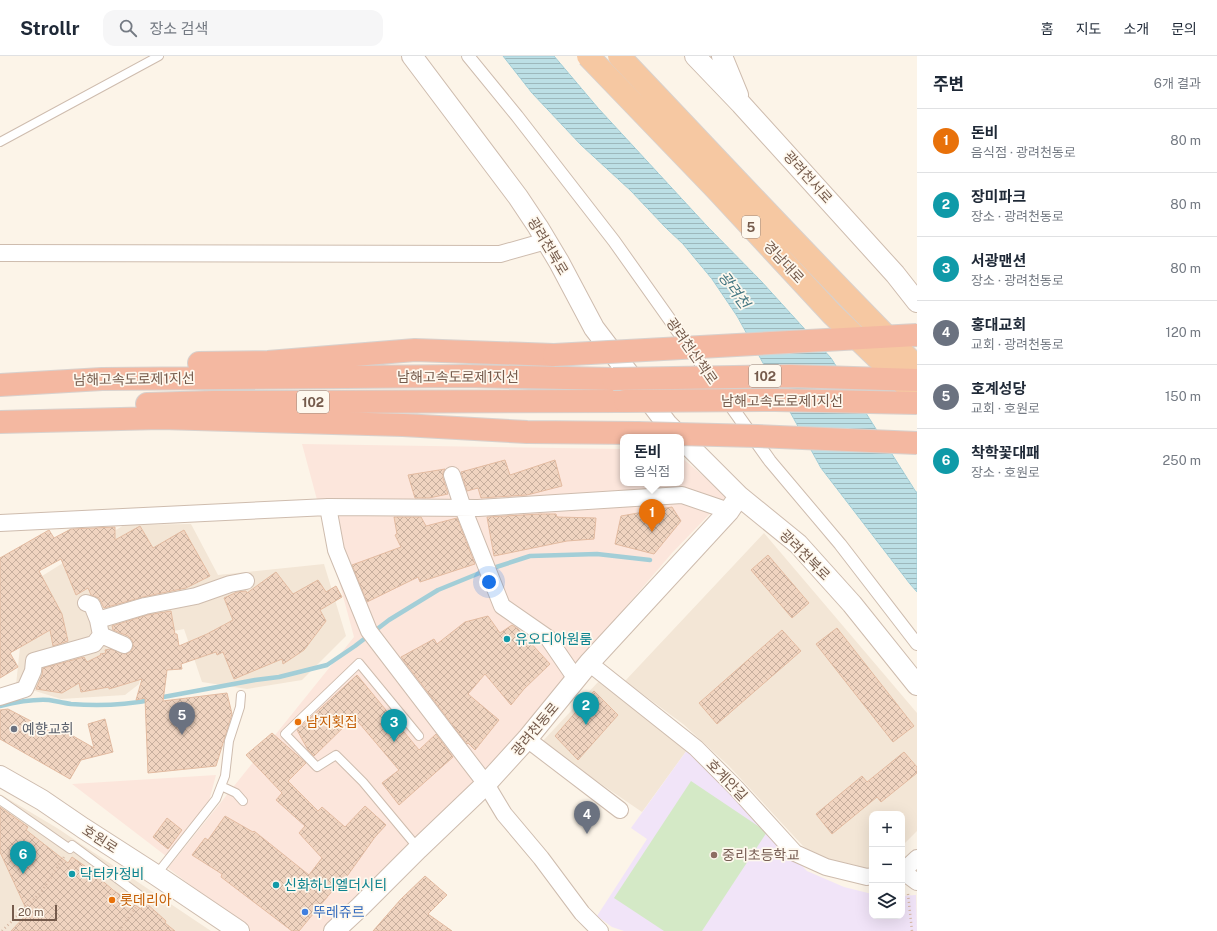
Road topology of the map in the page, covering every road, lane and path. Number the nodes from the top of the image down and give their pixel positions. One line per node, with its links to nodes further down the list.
1 (159, 56): 9 (lane)
2 (412, 56): 10 (street, 광려천북로)
3 (468, 56): 35 (street, 광려천산책로)
4 (588, 56): 18 (highway, 경남대로 / 5, bridge)
5 (619, 56): 14 (highway, 경남대로 / 5, bridge)
6 (695, 56): 8 (street, 광려천서로)
7 (722, 56): 8 (street)
8 (741, 104): 12 (street, 광려천서로)
9 (0, 142)
10 (546, 241): 11 (street); 23 (street, 광려천북로)
11 (0, 254)
12 (917, 302)
13 (917, 335): 15 (highway, bridge)
14 (917, 367)
15 (0, 372)
16 (917, 380): 17 (highway, 남해고속도로제1지선 / 102, bridge)
17 (0, 385)
18 (917, 396)
19 (917, 403): 20 (highway, 남해고속도로제1지선 / 102, bridge)
20 (0, 411)
21 (0, 422): 22 (highway, bridge)
22 (677, 434)
23 (678, 434)
24 (684, 434): 26 (highway, bridge)
25 (684, 441): 28 (street, 광려천북로)
26 (917, 443)
27 (452, 475): 30 (street)
28 (734, 504): 30 (street); 37 (street, 광려천동로); 39 (street, 광려천북로)
29 (328, 507): 30 (street); 31 (street); 45 (street)
30 (463, 508): 38 (street)
31 (0, 523)
32 (246, 581): 34 (street)
33 (86, 603): 34 (street)
34 (100, 627): 36 (street); 41 (street)
35 (917, 644)
36 (124, 645)
37 (589, 663): 38 (street, 광려천동로); 55 (street, 호계안길)
38 (576, 679): 43 (street, 광려천동로)
39 (917, 685)
40 (240, 695): 46 (lane)
41 (0, 697)
42 (419, 736): 51 (lane)
43 (527, 739): 45 (street, 광려천동로); 49 (street)
44 (0, 776): 54 (street, 호원로)
45 (486, 784): 51 (street, 광려천동로); 60 (street)
46 (221, 786): 48 (lane); 54 (lane)
47 (0, 800): 50 (lane)
48 (244, 801)
49 (620, 810)
50 (71, 847): 56 (lane); 57 (path)
51 (418, 849): 59 (street, 광려천동로)
52 (917, 858): 53 (street)
53 (907, 874): 61 (path)
54 (156, 875): 58 (street, 호원로)
55 (869, 877)
56 (142, 897)
57 (2, 931)
58 (239, 931)
59 (334, 931)
60 (600, 931)
61 (912, 931)

